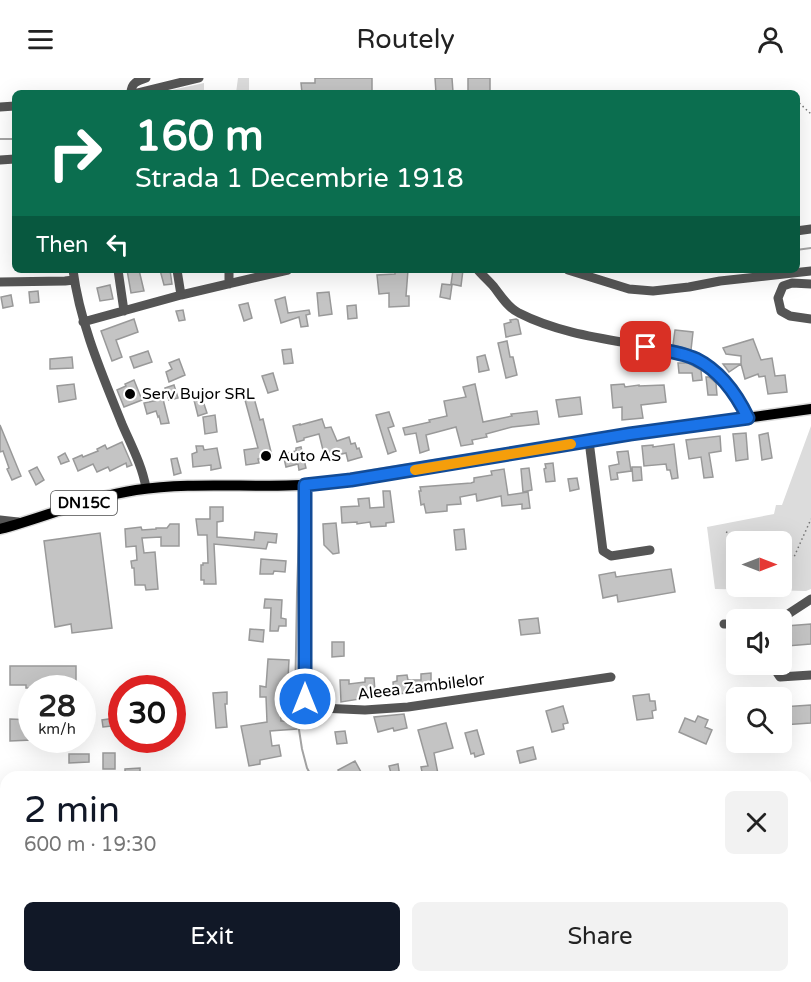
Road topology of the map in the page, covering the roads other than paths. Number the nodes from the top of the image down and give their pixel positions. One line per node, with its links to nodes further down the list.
1 (146, 78): 3 (street)
2 (199, 78): 4 (street)
3 (131, 90)
4 (149, 90)
5 (118, 273): 17 (street)
6 (178, 273): 16 (street)
7 (229, 273): 14 (street)
8 (266, 273): 14 (street)
9 (481, 273): 21 (street)
10 (578, 273): 11 (street)
11 (793, 273)
12 (74, 275): 13 (street); 19 (street)
13 (0, 282)
14 (229, 284): 16 (street)
15 (811, 284): 18 (street)
16 (182, 295): 17 (street)
17 (124, 311): 19 (street)
18 (811, 319)
19 (83, 322): 24 (street)
20 (811, 409): 21 (main road, DN15C)
21 (748, 418): 22 (main road, DN15C)
22 (589, 441): 23 (main road, DN15C); 28 (street)
23 (305, 485): 24 (main road, DN15C); 33 (street, Aleea Zambilelor)
24 (146, 489): 26 (main road, DN15C)
25 (0, 520): 26 (street)
26 (23, 522): 27 (main road, DN15C)
27 (0, 529)
28 (650, 550)
29 (811, 599): 30 (street)
30 (792, 611)
31 (779, 675): 32 (street)
32 (811, 675)
33 (610, 676)

